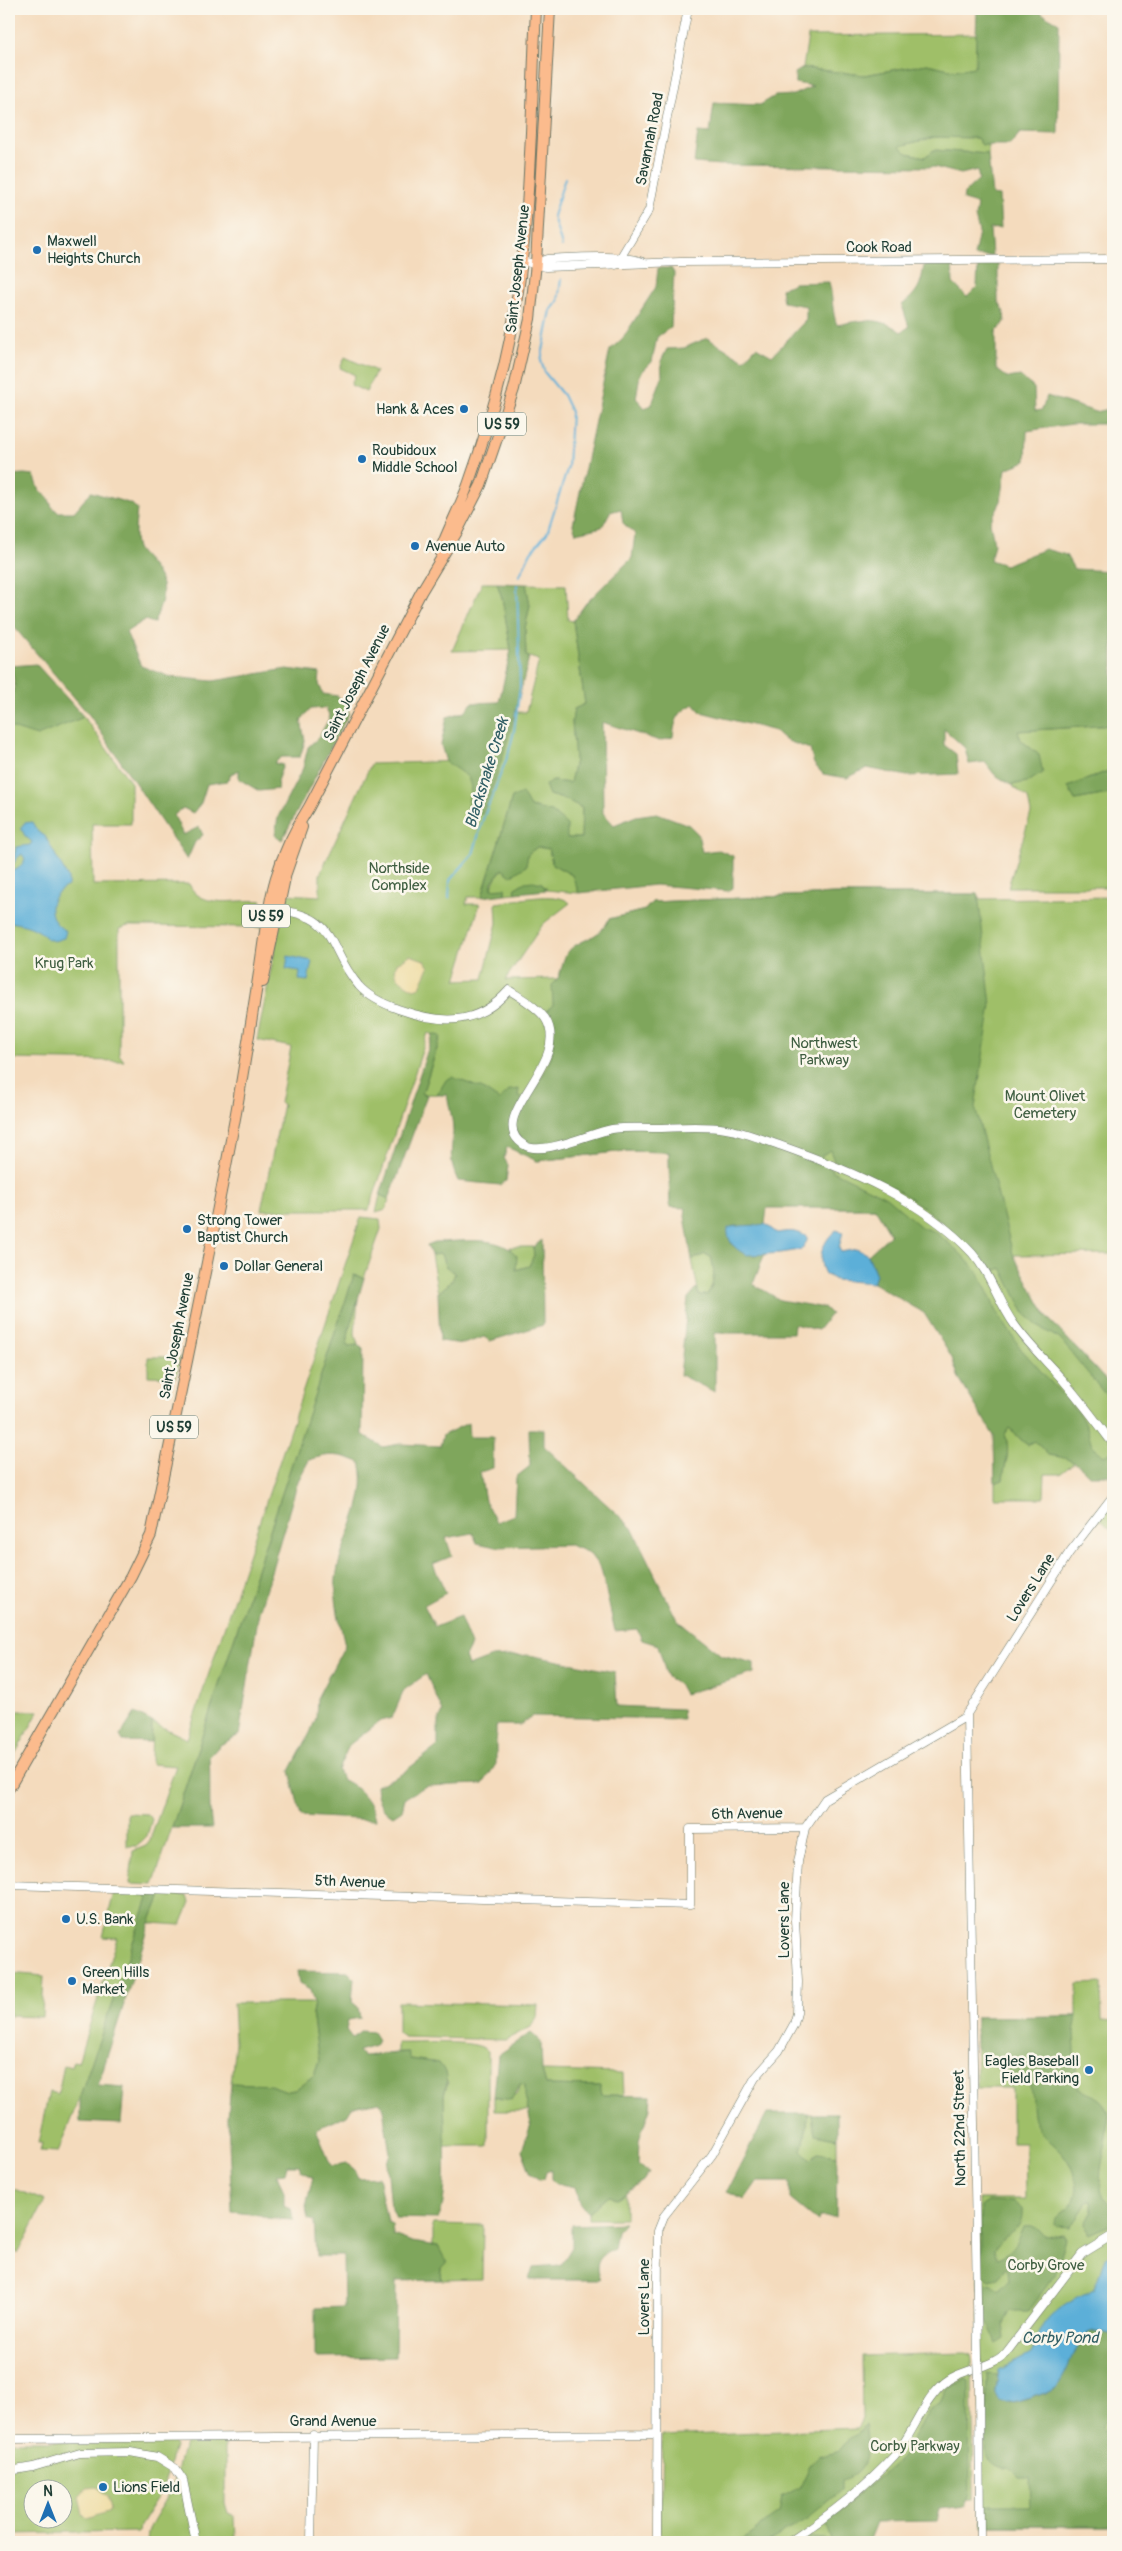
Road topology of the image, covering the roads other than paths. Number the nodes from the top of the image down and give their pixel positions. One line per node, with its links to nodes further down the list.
1 (536, 9): 5 (main road, Saint Joseph Avenue / US 59)
2 (550, 9): 7 (main road, Saint Joseph Avenue / US 59)
3 (688, 9): 6 (street, Savannah Road)
4 (1113, 259): 6 (street, Cook Road)
5 (522, 261): 7 (street, Cook Road); 8 (main road, Saint Joseph Avenue / US 59)
6 (617, 262): 7 (street, Cook Road)
7 (536, 263): 9 (main road, Saint Joseph Avenue / US 59)
8 (500, 378): 9 (main road); 10 (main road, Saint Joseph Avenue / US 59)
9 (516, 380): 10 (main road, Saint Joseph Avenue / US 59)
10 (431, 573): 11 (main road, Saint Joseph Avenue / US 59)
11 (310, 807): 12 (main road, Saint Joseph Avenue / US 59); 13 (main road, Saint Joseph Avenue / US 59)
12 (267, 909): 13 (street); 14 (main road, Saint Joseph Avenue / US 59)
13 (279, 910): 14 (main road, Saint Joseph Avenue / US 59); 15 (street)
14 (250, 1034): 18 (main road, Saint Joseph Avenue / US 59)
15 (1113, 1444)
16 (1113, 1496): 17 (street, Lovers Lane)
17 (968, 1713): 19 (street, Lovers Lane); 31 (street, North 22nd Street, bridge)
18 (9, 1788)
19 (805, 1828): 21 (street, 6th Avenue); 23 (street, Lovers Lane)
20 (9, 1885): 21 (street, 5th Avenue)
21 (690, 1905)
22 (1113, 2235): 30 (street)
23 (657, 2434): 24 (street, Grand Avenue); 29 (street, Lovers Lane)
24 (313, 2435): 25 (street, Grand Avenue); 28 (street)
25 (9, 2439)
26 (9, 2472): 27 (street)
27 (196, 2542)
28 (311, 2542)
29 (657, 2542)
30 (789, 2542)
31 (980, 2542)

